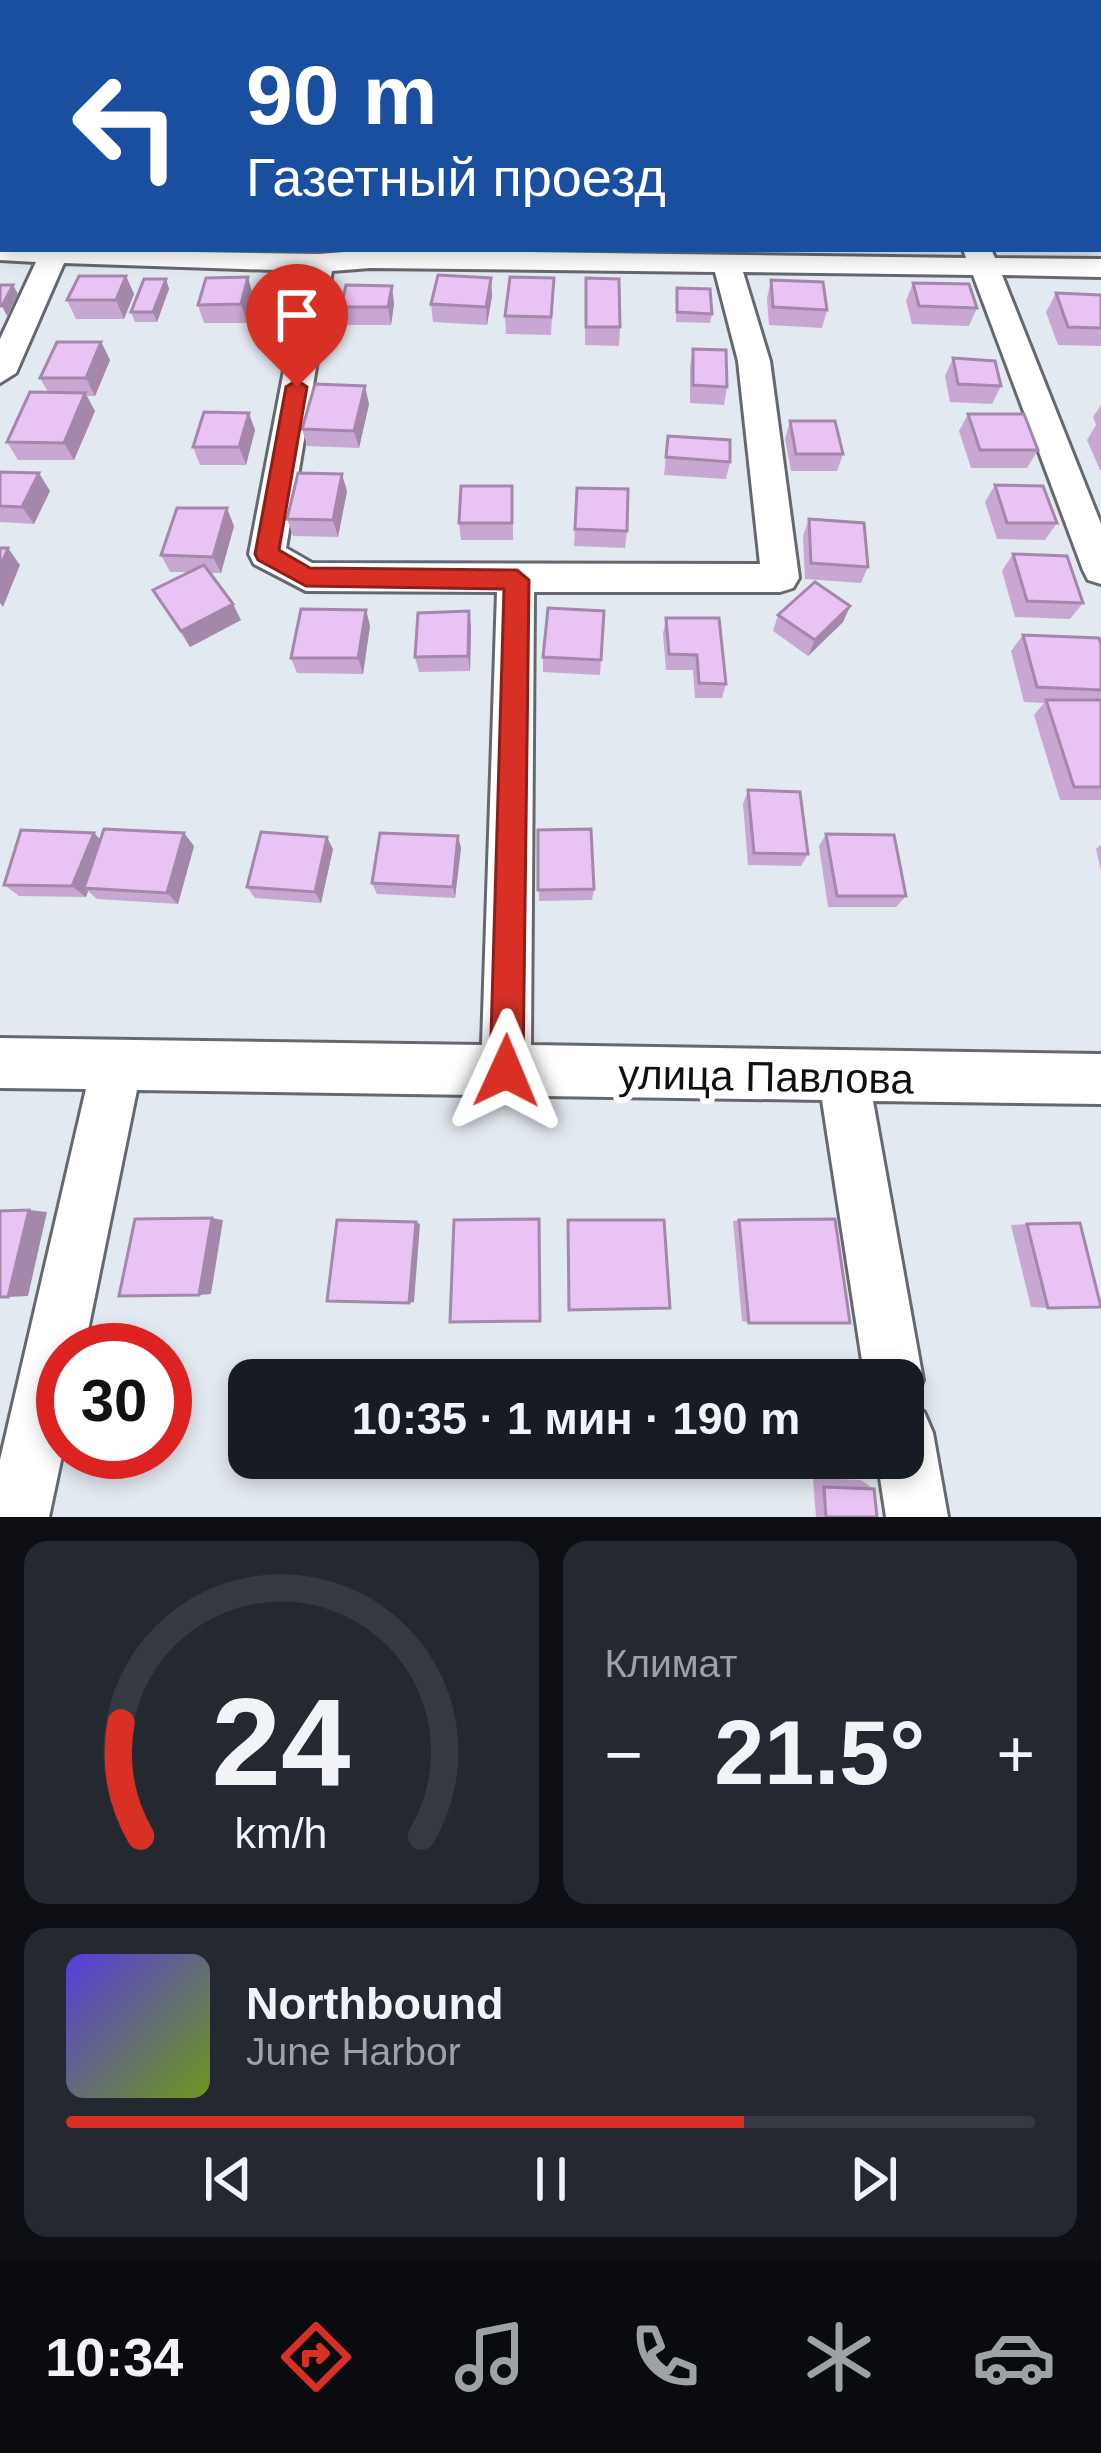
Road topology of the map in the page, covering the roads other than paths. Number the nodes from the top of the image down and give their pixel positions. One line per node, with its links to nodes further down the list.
1 (0, 252): 2 (street)
2 (54, 252): 6 (street); 9 (street)
3 (371, 254): 4 (street); 6 (street)
4 (672, 256): 7 (street)
5 (981, 258): 7 (street); 8 (street); 10 (street)
6 (319, 262): 11 (street)
7 (728, 265): 11 (street)
8 (1101, 268)
9 (0, 373)
10 (1101, 570)
11 (517, 580): 14 (street)
12 (0, 1063): 13 (street, улица Павлова)
13 (117, 1065): 14 (street, улица Павлова); 19 (street)
14 (506, 1071): 15 (street, улица Павлова)
15 (844, 1078): 16 (street, улица Павлова); 17 (street)
16 (1101, 1079)
17 (891, 1359)
18 (911, 1479): 20 (street)
19 (17, 1517)
20 (917, 1517)

